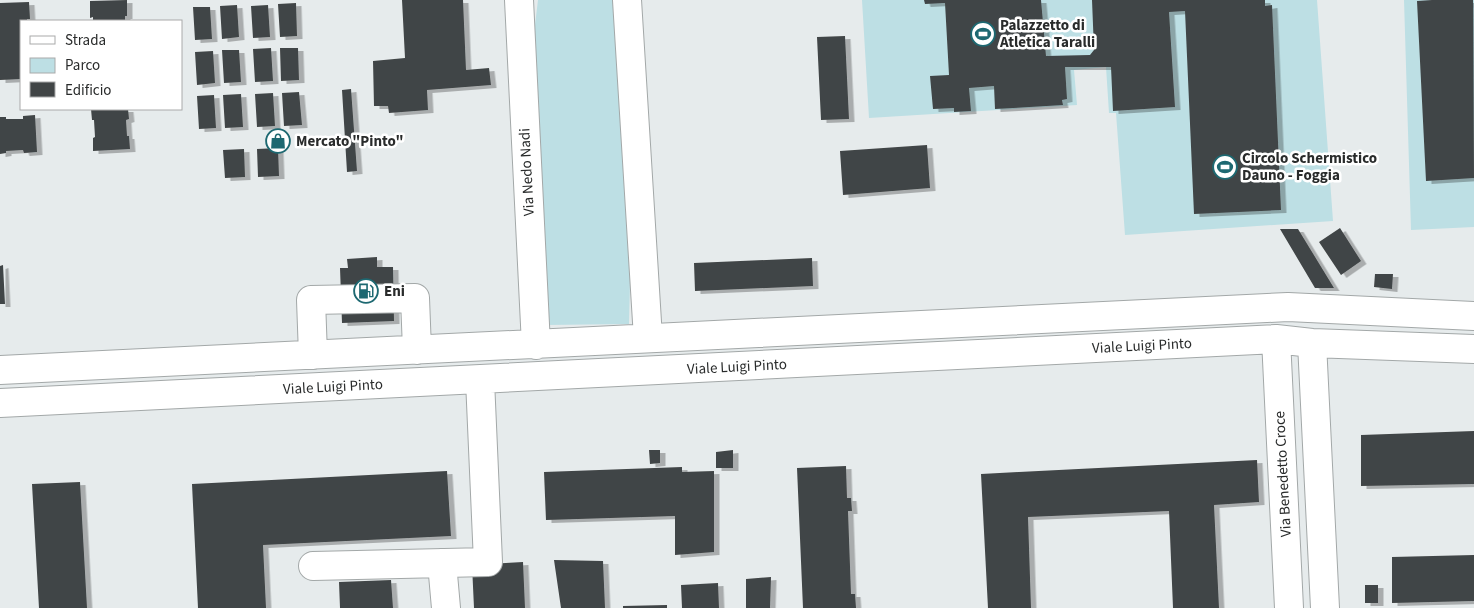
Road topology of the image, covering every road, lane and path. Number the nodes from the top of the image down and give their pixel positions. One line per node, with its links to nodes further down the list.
1 (519, 0): 9 (street, Via Nedo Nadi)
2 (627, 0): 6 (street)
3 (1408, 313): 4 (street); 5 (street); 10 (street)
4 (1474, 316)
5 (867, 327): 6 (street); 14 (street)
6 (648, 338): 9 (street)
7 (1276, 339): 8 (street, Viale Luigi Pinto); 14 (street, Viale Luigi Pinto); 22 (street, Via Benedetto Croce)
8 (1312, 343): 10 (street, Viale Luigi Pinto); 23 (street)
9 (536, 345): 12 (street)
10 (1415, 346): 11 (street, Viale Luigi Pinto)
11 (1474, 349)
12 (407, 351): 13 (street); 13 (street); 17 (street)
13 (313, 355): 15 (street)
14 (871, 360): 16 (street, Viale Luigi Pinto)
15 (0, 370)
16 (480, 380): 17 (street, Viale Luigi Pinto); 19 (street)
17 (399, 384): 18 (street, Viale Luigi Pinto)
18 (0, 403)
19 (442, 563): 20 (street); 21 (street)
20 (313, 566)
21 (446, 608)
22 (1289, 608)
23 (1325, 608)

